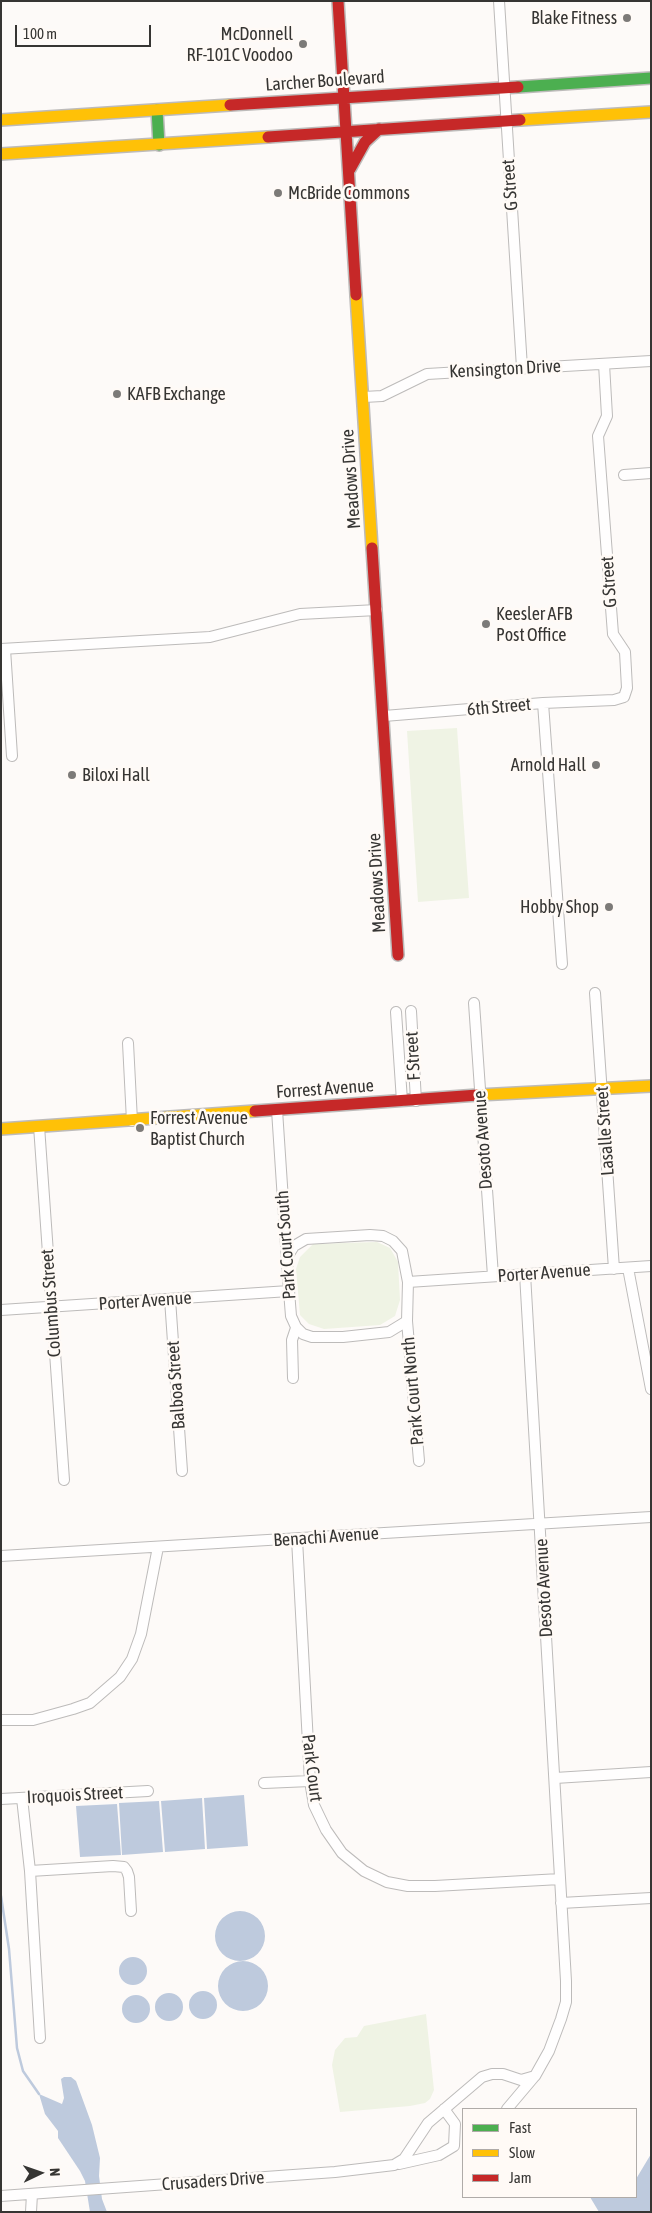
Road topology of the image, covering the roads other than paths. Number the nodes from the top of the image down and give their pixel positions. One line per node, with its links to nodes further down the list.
1 (338, 1): 5 (street, Meadows Drive)
2 (499, 1): 4 (street, G Street)
3 (651, 78): 4 (street, Larcher Boulevard)
4 (504, 87): 5 (street, Larcher Boulevard); 9 (street, G Street)
5 (345, 97): 6 (street, Larcher Boulevard); 11 (street, Meadows Drive)
6 (157, 110): 8 (street, Larcher Boulevard); 12 (street)
7 (651, 112): 9 (street)
8 (1, 120)
9 (506, 122): 10 (street); 17 (street, G Street)
10 (379, 129): 11 (street); 14 (street)
11 (347, 131): 12 (street); 14 (street, Meadows Drive)
12 (159, 145): 13 (street)
13 (1, 154)
14 (349, 170): 18 (street, Meadows Drive)
15 (651, 361): 16 (street, Kensington Drive)
16 (604, 364): 17 (street, Kensington Drive); 23 (street, G Street)
17 (522, 368): 18 (street, Kensington Drive)
18 (364, 397): 21 (street, Meadows Drive)
19 (651, 473): 20 (street)
20 (624, 475)
21 (377, 610): 22 (street); 25 (street, Meadows Drive)
22 (3, 649): 26 (street)
23 (614, 700): 24 (street, 6th Street)
24 (543, 703): 25 (street, 6th Street); 28 (street)
25 (384, 716): 27 (street, Meadows Drive)
26 (12, 756)
27 (398, 954)
28 (562, 964)
29 (595, 993): 35 (street, Lasalle Street)
30 (474, 1003): 36 (street, Desoto Avenue)
31 (411, 1011): 38 (street, F Street)
32 (396, 1012): 37 (street, F Street)
33 (128, 1043): 40 (street)
34 (651, 1086): 35 (street, Forrest Avenue)
35 (603, 1089): 36 (street, Forrest Avenue); 45 (street, Lasalle Street)
36 (480, 1096): 38 (street, Forrest Avenue); 48 (street, Desoto Avenue)
37 (402, 1101): 38 (street, Forrest Avenue); 39 (street, Forrest Avenue)
38 (416, 1101)
39 (277, 1110): 40 (street, Forrest Avenue); 43 (street, Park Court South)
40 (132, 1121): 41 (street, Forrest Avenue)
41 (40, 1126): 42 (street, Forrest Avenue); 52 (street, Columbus Street)
42 (1, 1129)
43 (286, 1257): 49 (street, Park Court North); 50 (street, Park Court South)
44 (651, 1266): 46 (street, Porter Avenue)
45 (614, 1268): 46 (street, Porter Avenue); 47 (street, Porter Avenue)
46 (628, 1268): 57 (street)
47 (524, 1274): 48 (street, Porter Avenue); 62 (street, Desoto Avenue)
48 (493, 1276): 49 (street, Porter Avenue)
49 (408, 1282): 54 (street, Park Court North)
50 (289, 1290): 51 (street, Porter Avenue); 55 (street, Park Court South)
51 (170, 1299): 52 (street, Porter Avenue); 59 (street, Balboa Street)
52 (51, 1307): 53 (street, Porter Avenue); 60 (street, Columbus Street)
53 (1, 1310)
54 (407, 1321): 55 (street, Park Court North); 58 (street, Park Court North)
55 (296, 1328): 56 (street, Park Court South)
56 (293, 1378)
57 (651, 1389)
58 (419, 1462)
59 (182, 1471)
60 (64, 1480)
61 (651, 1517): 62 (street, Benachi Avenue)
62 (540, 1523): 63 (street, Benachi Avenue); 68 (street, Desoto Avenue)
63 (297, 1538): 64 (street, Benachi Avenue); 69 (street, Park Court)
64 (158, 1547): 65 (street, Benachi Avenue); 66 (street)
65 (1, 1556)
66 (1, 1720)
67 (651, 1772): 68 (street)
68 (555, 1778): 75 (street, Desoto Avenue)
69 (310, 1781): 70 (street); 75 (street, Park Court)
70 (264, 1783)
71 (148, 1791): 72 (street, Iroquois Street)
72 (22, 1798): 73 (street, Iroquois Street); 74 (street)
73 (1, 1799)
74 (30, 1871): 78 (street); 79 (street)
75 (560, 1879): 77 (street, Desoto Avenue)
76 (651, 1898): 77 (street)
77 (561, 1903): 80 (street)
78 (131, 1912)
79 (40, 2038)
80 (535, 2076): 81 (street); 82 (street)
81 (508, 2108)
82 (444, 2110): 83 (street); 84 (street)
83 (459, 2124): 84 (street, Crusaders Drive)
84 (394, 2165): 85 (street, Crusaders Drive)
85 (32, 2194): 86 (street, Crusaders Drive); 87 (street)
86 (1, 2196)
87 (31, 2212)

